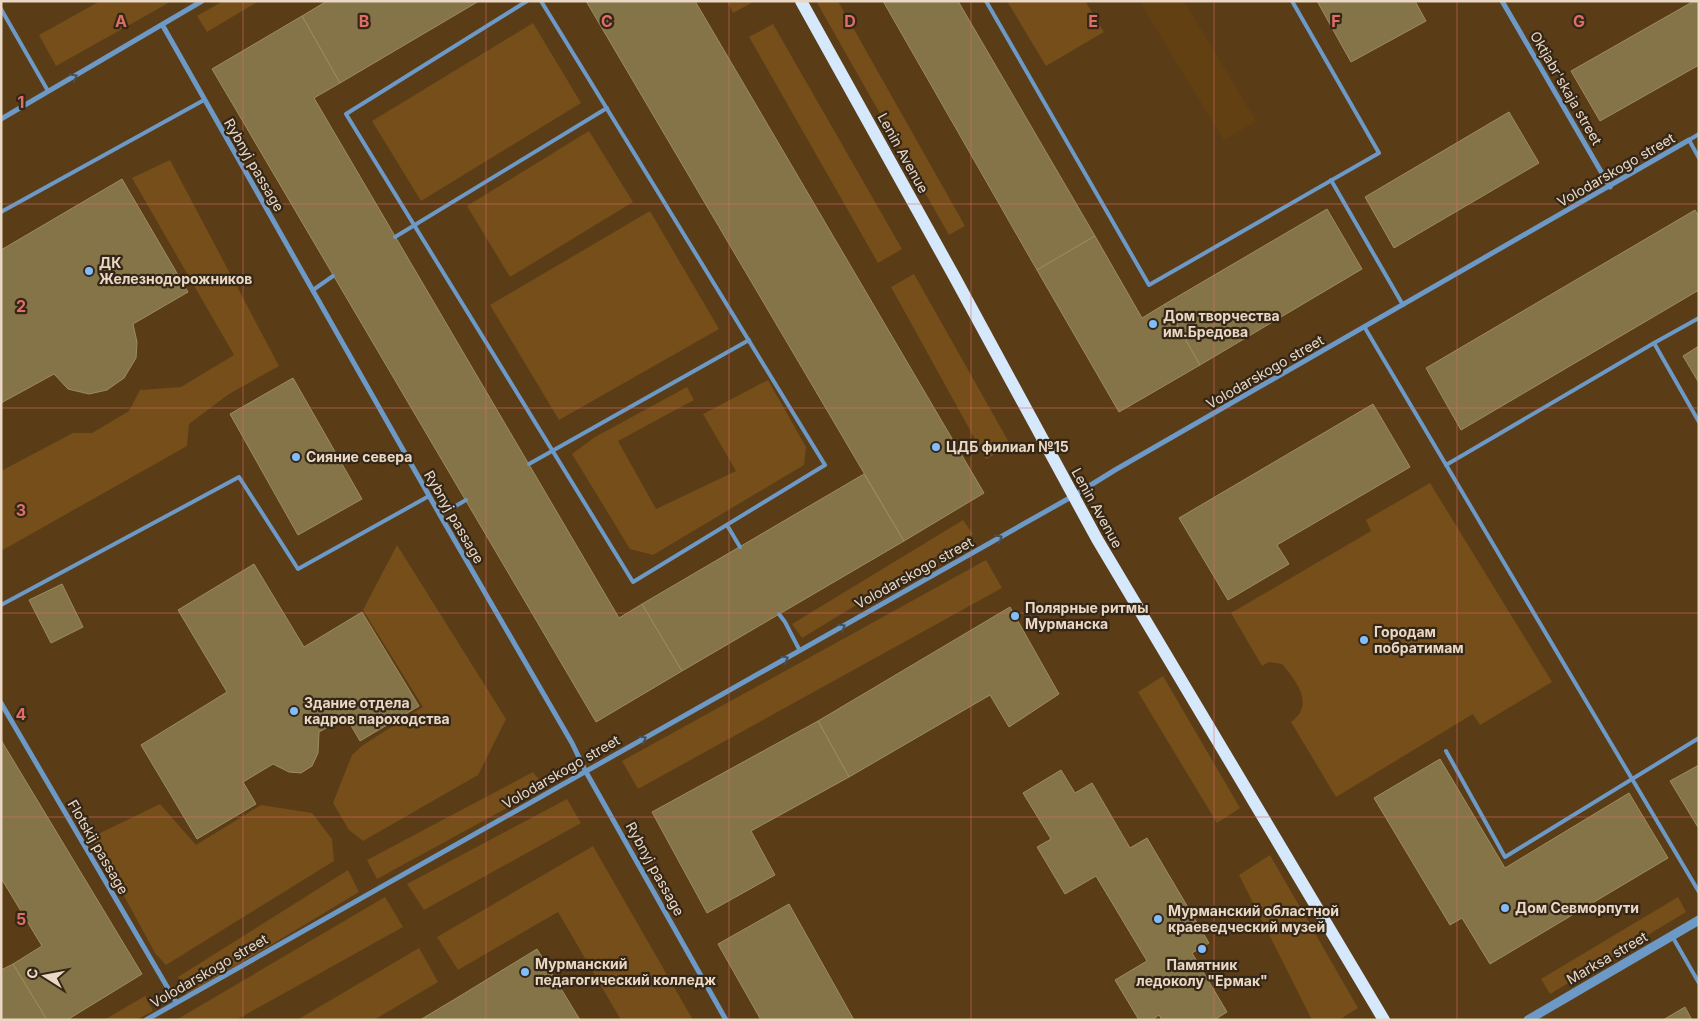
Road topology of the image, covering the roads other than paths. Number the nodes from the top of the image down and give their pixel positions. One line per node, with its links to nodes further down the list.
1 (202, 1): 9 (street)
2 (527, 1): 20 (lane)
3 (541, 1): 12 (lane)
4 (801, 1): 34 (main road, Lenin Avenue)
5 (986, 1): 17 (lane)
6 (1292, 1): 17 (lane)
7 (1502, 1): 18 (street, Oktjabr'skaja street)
8 (1, 9): 10 (lane)
9 (163, 26): 10 (street, one-way to 9); 11 (street, Rybnyj passage)
10 (48, 91): 13 (street)
11 (204, 100): 19 (lane); 23 (street, Rybnyj passage)
12 (607, 108): 20 (lane); 27 (lane)
13 (1, 119)
14 (1699, 134): 15 (lane)
15 (1689, 140): 16 (lane); 18 (street, Volodarskogo street)
16 (1699, 158)
17 (1331, 180): 24 (lane)
18 (1610, 187): 24 (street, Volodarskogo street)
19 (1, 212)
20 (416, 226): 21 (lane); 30 (lane)
21 (395, 237)
22 (333, 276): 23 (lane)
23 (312, 290): 33 (street, Rybnyj passage)
24 (1403, 306): 26 (street, Volodarskogo street)
25 (1699, 318): 28 (lane)
26 (1365, 328): 32 (lane); 34 (street, Volodarskogo street)
27 (749, 340): 30 (lane); 37 (lane)
28 (1654, 343): 29 (lane); 32 (lane)
29 (1699, 422)
30 (553, 451): 31 (lane); 37 (lane)
31 (529, 464)
32 (1446, 465): 46 (lane)
33 (429, 496): 36 (street, Rybnyj passage); 39 (lane)
34 (1074, 496): 41 (street, Volodarskogo street, one-way to 34); 54 (main road, Lenin Avenue)
35 (466, 500): 36 (lane)
36 (440, 515): 45 (street, Rybnyj passage)
37 (727, 525): 38 (lane)
38 (740, 547)
39 (1, 605)
40 (779, 614): 41 (lane)
41 (800, 651): 45 (street, Volodarskogo street, one-way to 41)
42 (1, 703): 51 (street, Flotskij passage)
43 (1699, 738): 46 (lane)
44 (1446, 751): 46 (lane)
45 (586, 772): 51 (street, Volodarskogo street); 53 (street, Rybnyj passage)
46 (1632, 779): 47 (lane)
47 (1699, 892)
48 (1699, 920): 49 (street, Marksa street)
49 (1672, 936): 50 (lane); 55 (street, Marksa street)
50 (1699, 983)
51 (176, 1002): 52 (street, Volodarskogo street)
52 (147, 1020)
53 (726, 1020)
54 (1384, 1020)
55 (1528, 1020)

